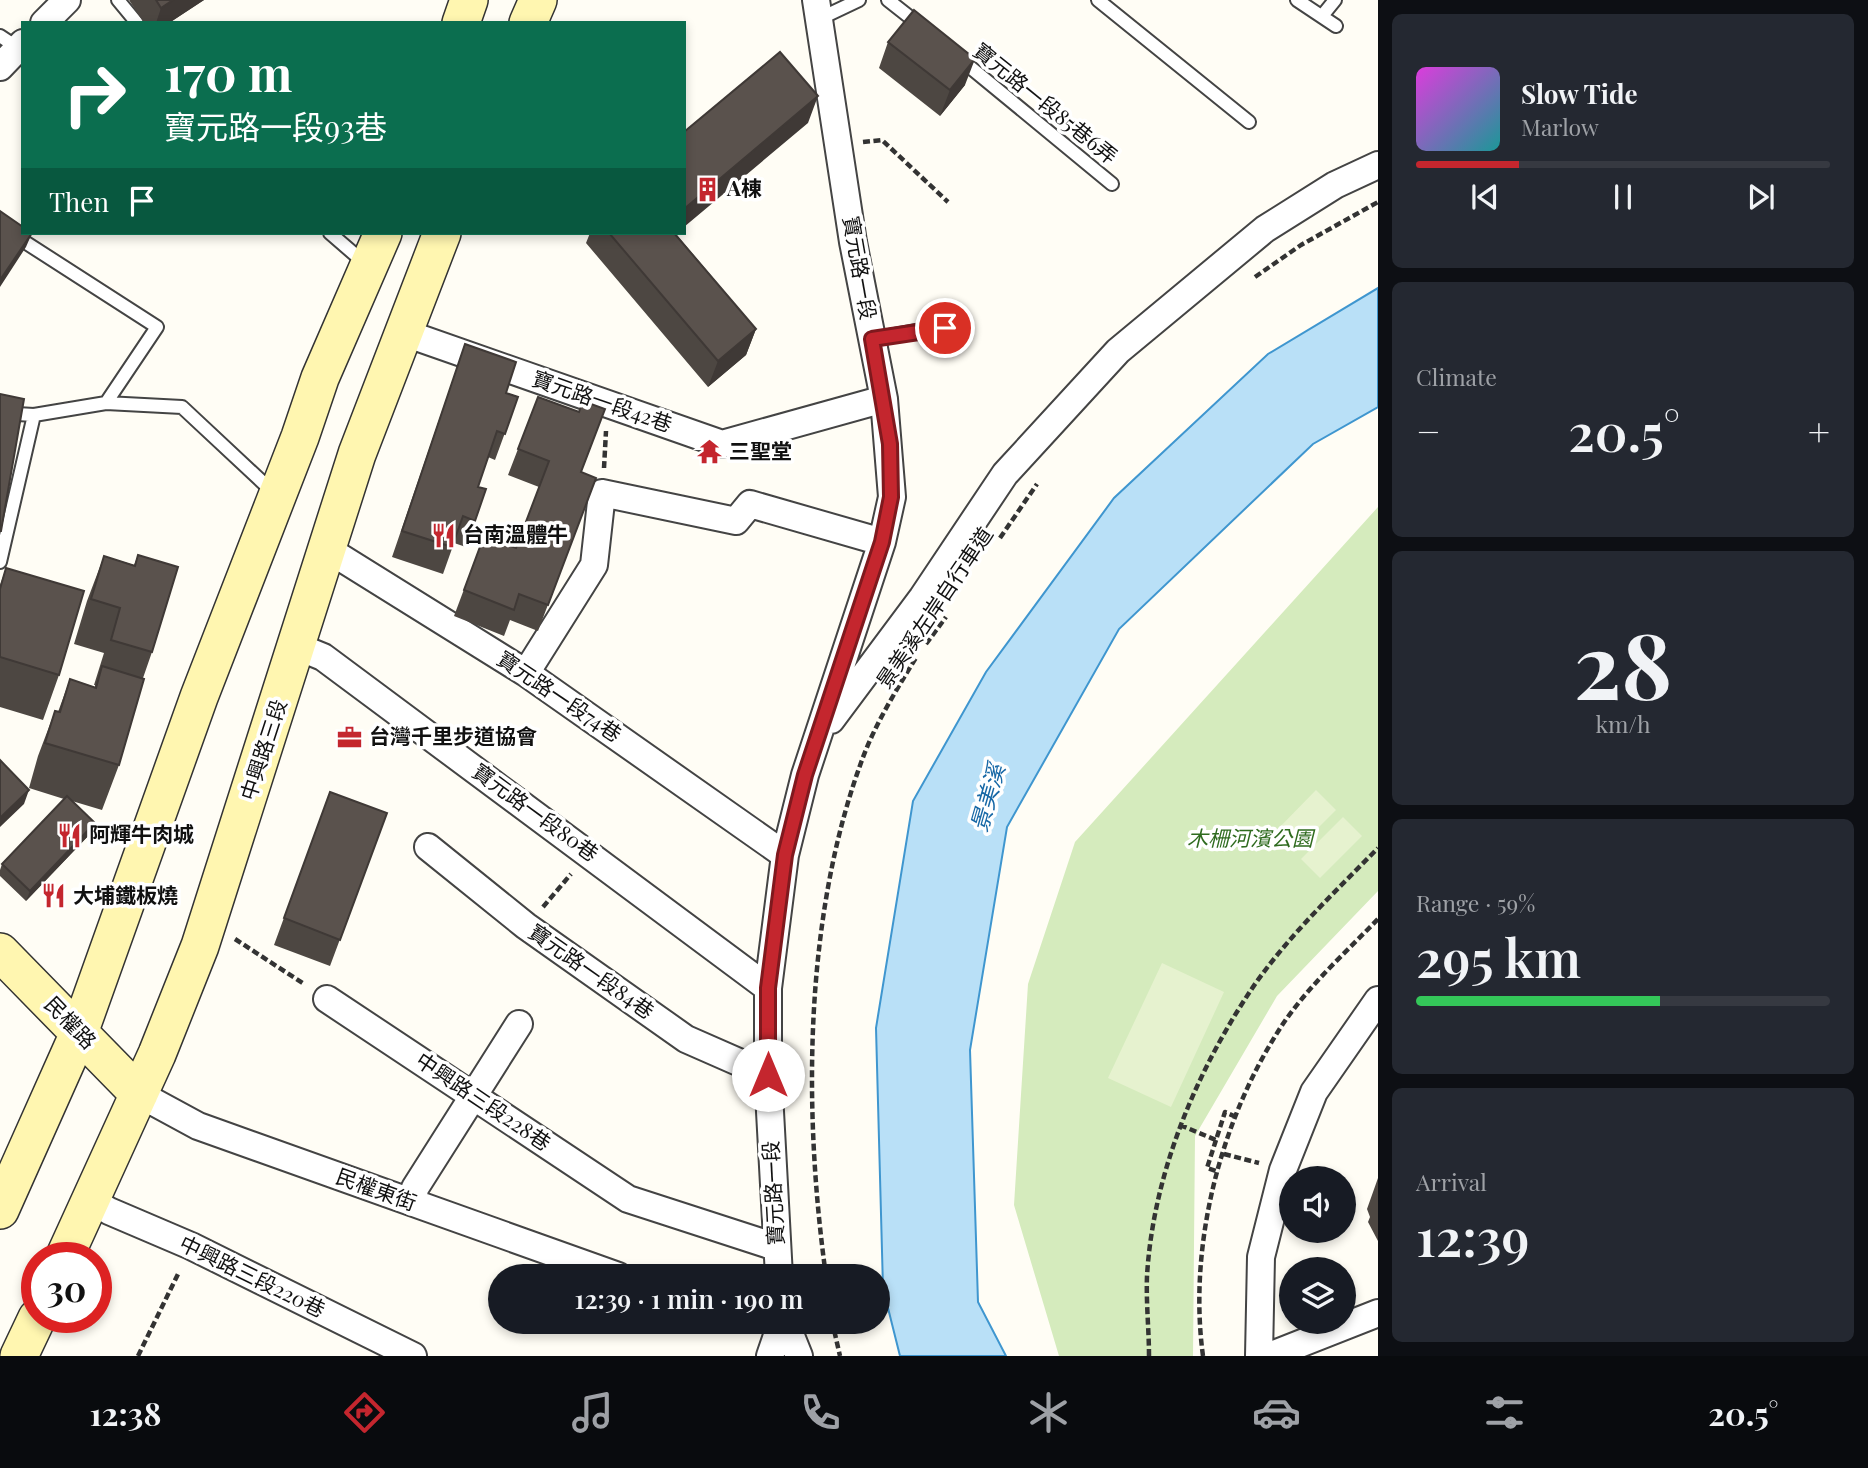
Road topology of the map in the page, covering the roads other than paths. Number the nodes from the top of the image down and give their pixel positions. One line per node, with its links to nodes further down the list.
1 (67, 0): 12 (street)
2 (118, 0): 13 (lane)
3 (469, 0): 14 (street)
4 (538, 0): 15 (street)
5 (859, 0): 10 (lane)
6 (888, 0): 17 (lane)
7 (1098, 0): 19 (lane)
8 (1297, 0): 11 (lane)
9 (1335, 0): 11 (lane)
10 (817, 10): 29 (street, 寶元路一段)
11 (1322, 16): 16 (lane)
12 (46, 21)
13 (135, 21)
14 (462, 21)
15 (529, 21)
16 (1336, 26)
17 (931, 35)
18 (952, 52): 21 (lane, 寶元路一段85巷6弄)
19 (1249, 122)
20 (1378, 165): 40 (street)
21 (1112, 184)
22 (0, 226): 31 (lane)
23 (332, 235): 26 (lane)
24 (382, 235): 26 (street)
25 (441, 235): 28 (street, 中興路三段)
26 (370, 267): 34 (street)
27 (959, 328): 29 (lane)
28 (402, 332): 30 (street, 寶元路一段42巷); 36 (street, 中興路三段)
29 (872, 339): 30 (street, 寶元路一段)
30 (884, 399): 35 (street, 寶元路一段)
31 (106, 403): 33 (lane); 34 (lane)
32 (0, 413): 33 (lane)
33 (34, 415): 37 (lane)
34 (277, 496): 48 (street)
35 (882, 542): 39 (street); 40 (street, 寶元路一段)
36 (327, 549): 38 (street, 中興路三段); 39 (street, 寶元路一段74巷)
37 (0, 562)
38 (296, 646): 44 (street, 寶元路一段80巷); 50 (street, 中興路三段)
39 (526, 673): 42 (street, 寶元路一段74巷)
40 (818, 737): 42 (street, 寶元路一段)
41 (428, 847): 49 (street, 寶元路一段84巷)
42 (785, 855): 44 (street, 寶元路一段)
43 (0, 952): 48 (street, 民權路)
44 (768, 988): 49 (street, 寶元路一段)
45 (327, 999): 51 (street, 中興路三段228巷)
46 (1378, 1000): 67 (street)
47 (519, 1024): 51 (street)
48 (79, 1034): 50 (street, 民權路); 54 (street)
49 (768, 1075): 56 (street, 寶元路一段)
50 (139, 1094): 52 (street, 中興路三段); 53 (street, 民權東街)
51 (475, 1096): 53 (street); 56 (street, 中興路三段228巷)
52 (91, 1200): 55 (street, 中興路三段); 64 (street, 中興路三段220巷)
53 (413, 1203): 57 (street, 民權東街)
54 (0, 1210)
55 (71, 1242)
56 (776, 1247): 58 (street, 寶元路一段)
57 (584, 1264)
58 (778, 1264)
59 (1378, 1313): 68 (street)
60 (30, 1333): 63 (street)
61 (779, 1334): 65 (street)
62 (790, 1334): 66 (street)
63 (19, 1356)
64 (413, 1356)
65 (770, 1356)
66 (799, 1356)
67 (1259, 1356)
68 (1269, 1356)

